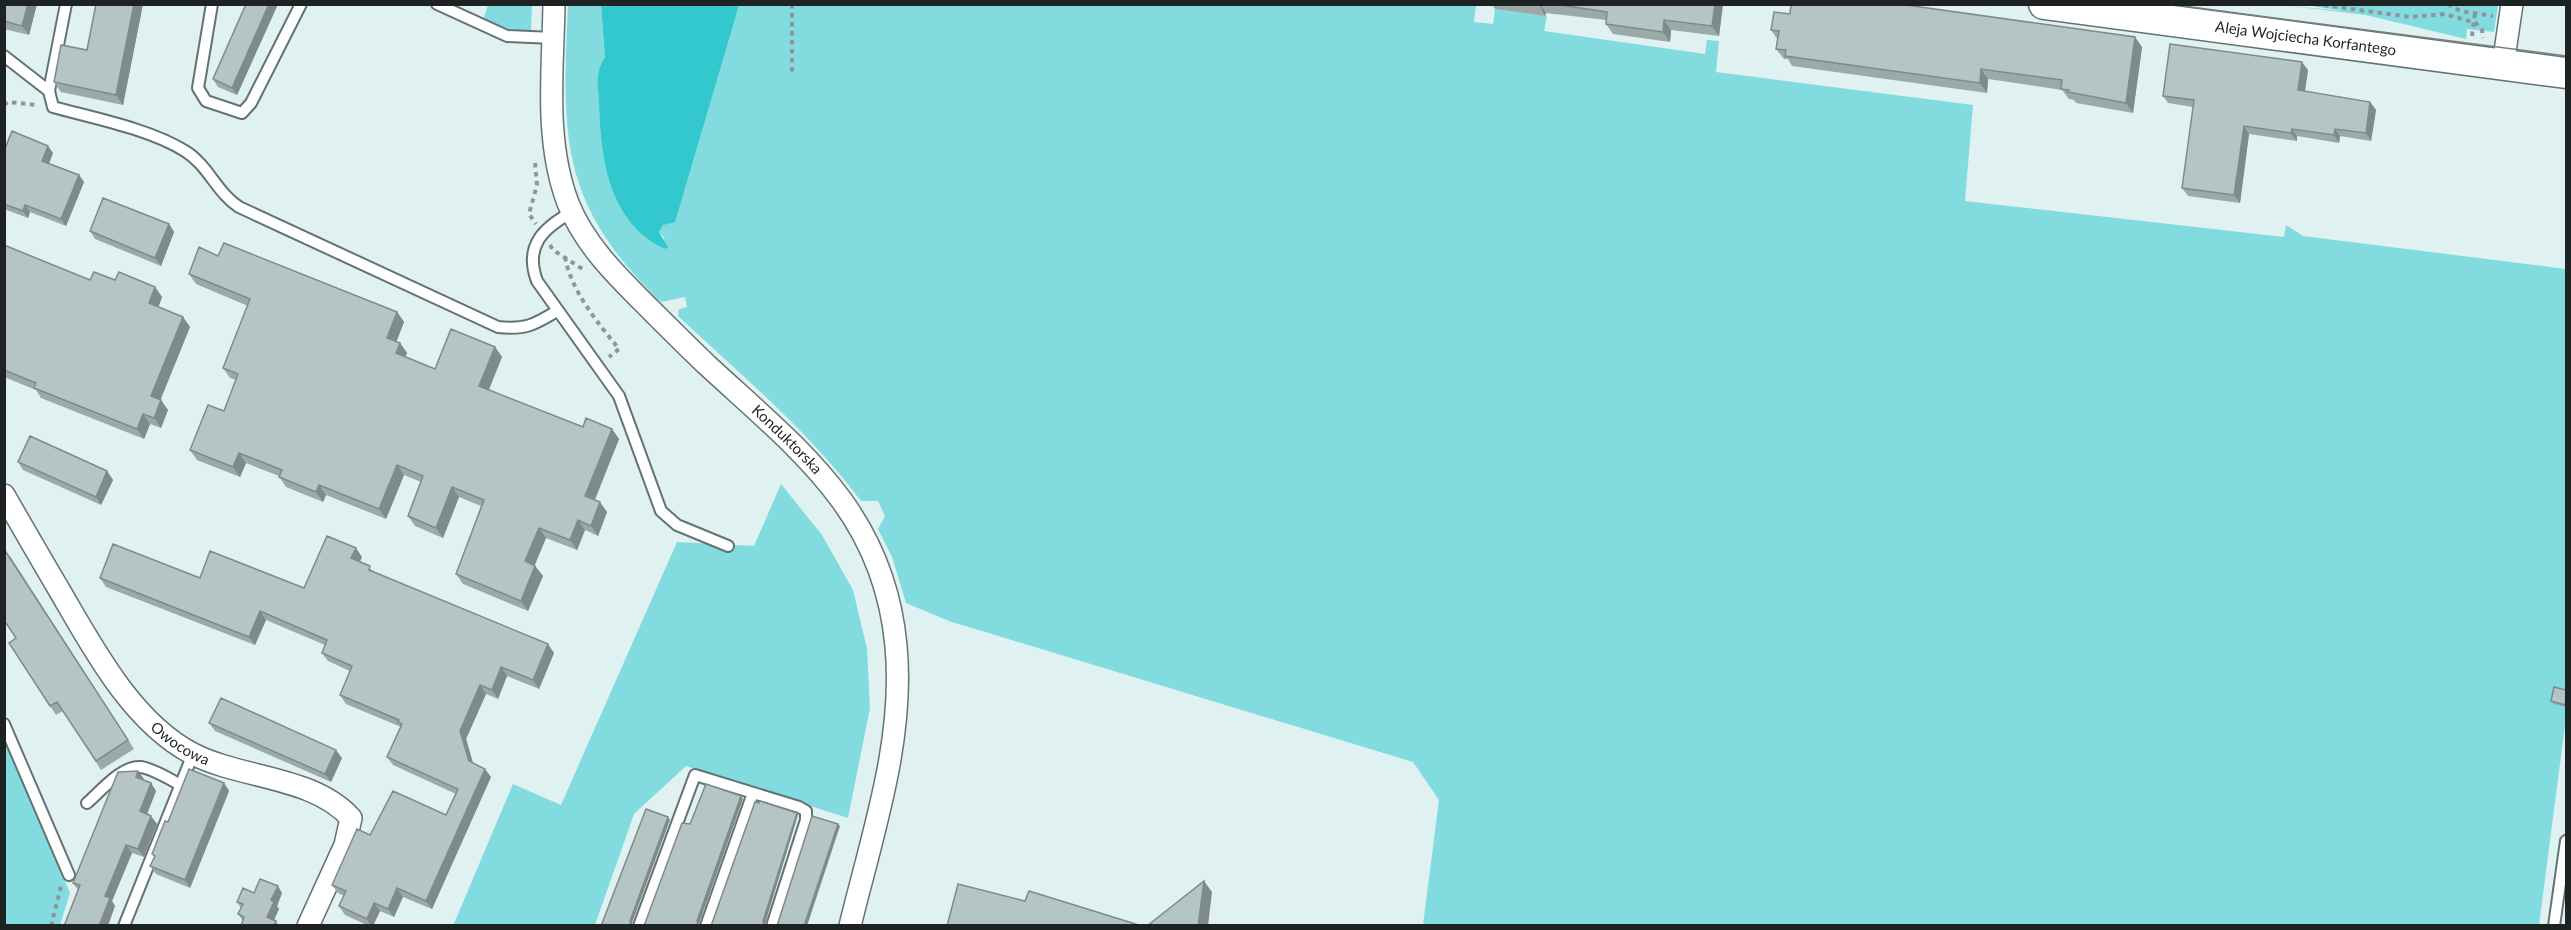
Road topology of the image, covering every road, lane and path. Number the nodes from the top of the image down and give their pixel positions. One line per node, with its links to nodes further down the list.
1 (66, 4): 19 (lane)
2 (212, 4): 3 (lane)
3 (301, 4)
4 (437, 4): 12 (lane)
5 (554, 4): 12 (street, Konduktorska)
6 (792, 4): 18 (path)
7 (2044, 4): 16 (main road, Aleja Wojciecha Korfantego)
8 (2315, 4): 11 (path)
9 (2448, 4): 11 (path)
10 (2512, 4): 16 (street)
11 (2474, 22): 13 (path); 14 (path)
12 (553, 38): 22 (street, Konduktorska)
13 (2471, 40)
14 (2482, 41)
15 (4, 56): 19 (lane)
16 (2503, 64): 17 (main road, Aleja Wojciecha Korfantego)
17 (2566, 73)
18 (792, 75)
19 (49, 91): 21 (lane)
20 (4, 105): 21 (path)
21 (53, 107): 26 (lane)
22 (572, 212): 26 (lane); 44 (street, Konduktorska)
23 (553, 250): 24 (path)
24 (565, 256): 25 (path); 27 (path)
25 (585, 271)
26 (557, 311): 27 (lane)
27 (599, 366): 29 (lane)
28 (4, 495): 31 (street, Owocowa)
29 (728, 546)
30 (4, 724): 37 (lane)
31 (193, 754): 32 (lane); 40 (street, Owocowa)
32 (181, 785): 34 (lane); 39 (lane)
33 (753, 793): 41 (lane); 42 (lane); 43 (lane)
34 (87, 803)
35 (2566, 841): 36 (lane)
36 (2565, 860): 45 (lane)
37 (67, 870): 38 (path)
38 (51, 926)
39 (124, 926)
40 (308, 926)
41 (639, 926)
42 (706, 926)
43 (772, 926)
44 (850, 926)
45 (2554, 926)

